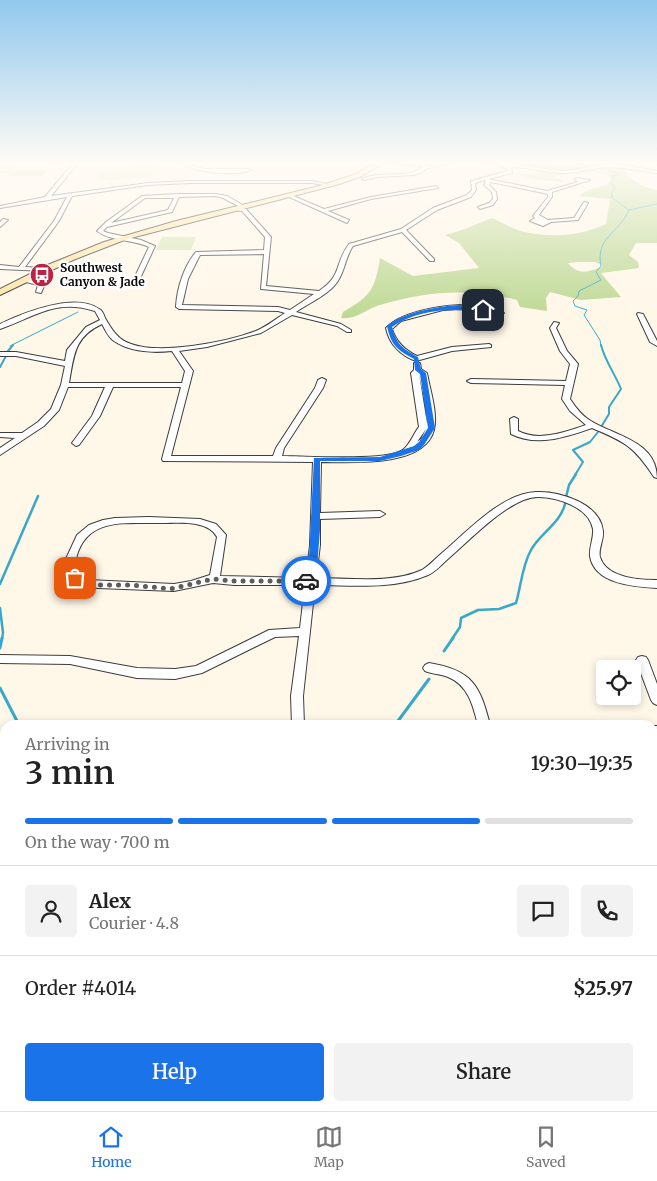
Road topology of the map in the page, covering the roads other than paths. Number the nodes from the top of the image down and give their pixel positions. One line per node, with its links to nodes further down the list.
1 (60, 215): 19 (street)
2 (120, 215): 13 (street)
3 (154, 215): 13 (street)
4 (212, 215): 15 (main road)
5 (249, 215): 16 (street)
6 (332, 215): 11 (street)
7 (427, 215): 14 (street)
8 (537, 215): 9 (street)
9 (579, 215)
10 (5, 220): 12 (street)
11 (347, 221)
12 (0, 226)
13 (106, 226): 15 (street)
14 (403, 230): 17 (street); 25 (street)
15 (120, 238): 20 (main road); 22 (street)
16 (266, 252): 25 (street); 26 (street)
17 (432, 260)
18 (0, 267): 19 (street)
19 (21, 268): 20 (street)
20 (43, 270): 21 (main road)
21 (24, 280): 23 (main road); 24 (street)
22 (134, 285)
23 (0, 292)
24 (39, 292)
25 (322, 293): 26 (street)
26 (291, 312): 32 (street); 35 (street)
27 (501, 313): 37 (street)
28 (640, 314): 33 (street)
29 (104, 321): 31 (street); 35 (street); 38 (street)
30 (556, 323): 41 (street)
31 (0, 326)
32 (349, 331)
33 (657, 344)
34 (489, 346): 37 (street)
35 (174, 350): 44 (street)
36 (0, 354): 38 (street)
37 (416, 359): 52 (street)
38 (68, 364): 42 (street)
39 (322, 380): 51 (street)
40 (471, 381): 41 (street)
41 (569, 383): 46 (street)
42 (65, 385): 43 (street); 48 (street)
43 (110, 385): 44 (street); 49 (street)
44 (186, 385): 51 (street)
45 (514, 419): 46 (street)
46 (590, 426): 53 (street)
47 (0, 434): 48 (street)
48 (24, 436): 50 (street)
49 (76, 443)
50 (0, 452)
51 (277, 459): 52 (street)
52 (317, 459): 56 (street)
53 (654, 462): 54 (street)
54 (657, 475)
55 (380, 514): 56 (street)
56 (316, 516): 58 (street)
57 (213, 579): 57 (street); 58 (street)
58 (312, 581): 59 (street); 60 (street)
59 (657, 584)
60 (305, 632): 61 (street); 65 (street)
61 (0, 659)
62 (642, 660): 64 (street)
63 (429, 668): 66 (street)
64 (657, 700)
65 (298, 720)
66 (483, 720)

